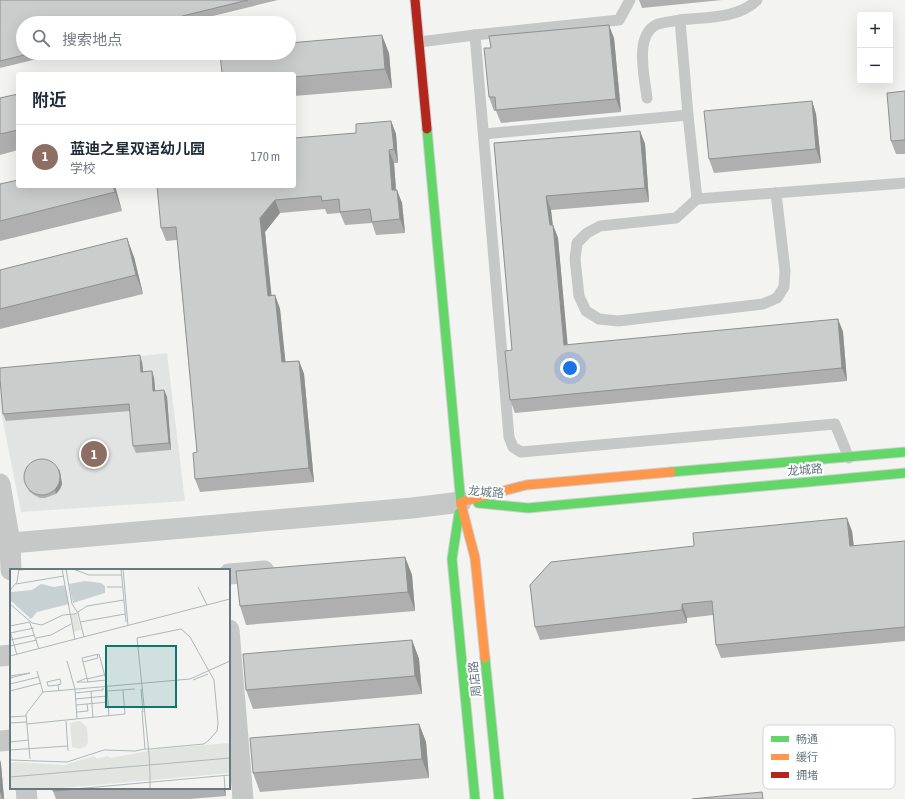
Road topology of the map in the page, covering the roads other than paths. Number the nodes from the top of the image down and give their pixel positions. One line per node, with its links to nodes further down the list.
1 (415, 0): 6 (street)
2 (630, 0): 5 (lane)
3 (757, 0): 4 (lane)
4 (680, 20): 7 (lane); 8 (lane)
5 (475, 35): 6 (lane); 9 (lane)
6 (419, 42): 17 (street)
7 (647, 98)
8 (688, 115): 9 (lane); 12 (lane)
9 (484, 134): 14 (lane)
10 (905, 183): 11 (lane)
11 (776, 193): 12 (lane); 12 (lane)
12 (697, 199)
13 (905, 452): 14 (street, 龙城路)
14 (849, 458): 17 (street, 龙城路)
15 (905, 472): 17 (street, 龙城路)
16 (0, 484): 18 (street)
17 (461, 502): 18 (street); 25 (street, 周店路); 26 (street, 周店路)
18 (5, 543): 19 (street)
19 (11, 569)
20 (283, 570): 21 (street)
21 (230, 574)
22 (230, 642): 31 (street)
23 (10, 655): 24 (street)
24 (0, 656)
25 (492, 737): 34 (street, 周店路); 35 (street)
26 (469, 739): 32 (street); 33 (street, 周店路)
27 (10, 740): 28 (street)
28 (0, 741)
29 (26, 789): 30 (street)
30 (27, 799)
31 (243, 799)
32 (466, 799)
33 (475, 799)
34 (499, 799)
35 (508, 799)

